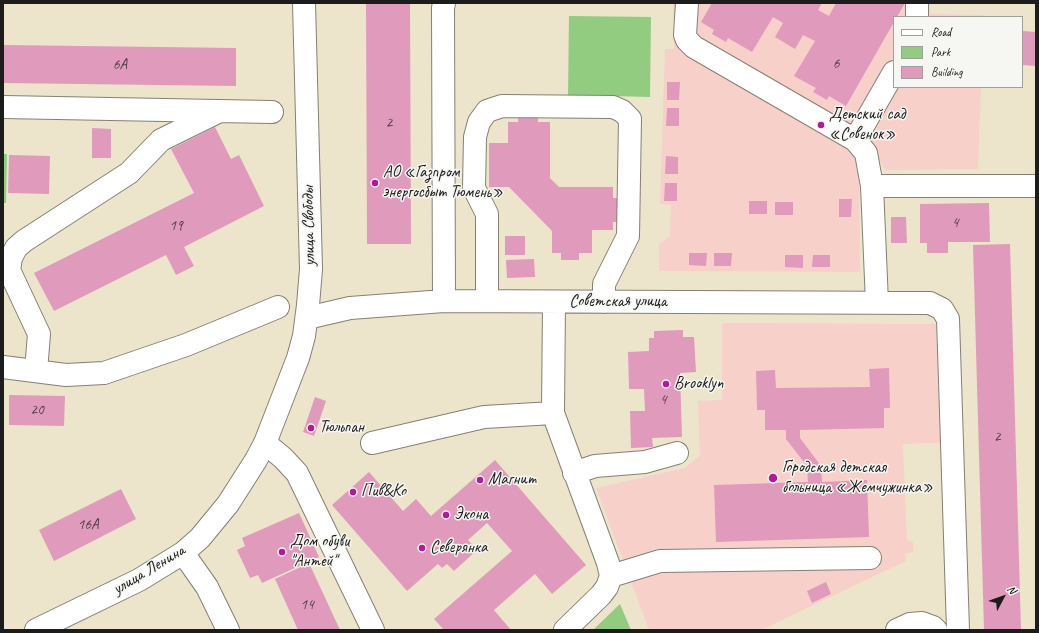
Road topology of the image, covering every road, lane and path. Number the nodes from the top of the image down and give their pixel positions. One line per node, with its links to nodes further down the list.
1 (304, 3): 19 (street, улица Свободы)
2 (444, 3): 13 (street)
3 (687, 3): 10 (street)
4 (917, 3): 5 (street)
5 (917, 16)
6 (893, 74): 10 (street)
7 (3, 107): 8 (street)
8 (220, 111): 9 (street); 21 (street)
9 (272, 112)
10 (855, 140): 11 (street)
11 (872, 186): 12 (street); 17 (street)
12 (1036, 186)
13 (444, 301): 14 (street, Советская улица); 19 (street, Советская улица)
14 (487, 301): 15 (street, Советская улица); 16 (street)
15 (554, 302): 16 (street, Советская улица); 22 (street)
16 (604, 302): 17 (street, Советская улица)
17 (877, 303): 31 (street, Советская улица)
18 (278, 307): 21 (street)
19 (307, 318): 23 (street, улица Свободы)
20 (3, 367): 21 (street)
21 (36, 371)
22 (553, 413): 24 (street); 26 (street)
23 (265, 442): 27 (street, улица Ленина); 34 (street)
24 (372, 443)
25 (677, 453): 26 (street)
26 (574, 473): 29 (street)
27 (183, 553): 32 (street, улица Ленина); 33 (street)
28 (870, 558): 29 (street)
29 (611, 576): 35 (street)
30 (935, 628): 31 (street); 36 (street)
31 (958, 628)
32 (36, 630)
33 (228, 630)
34 (373, 630)
35 (565, 630)
36 (897, 630)

